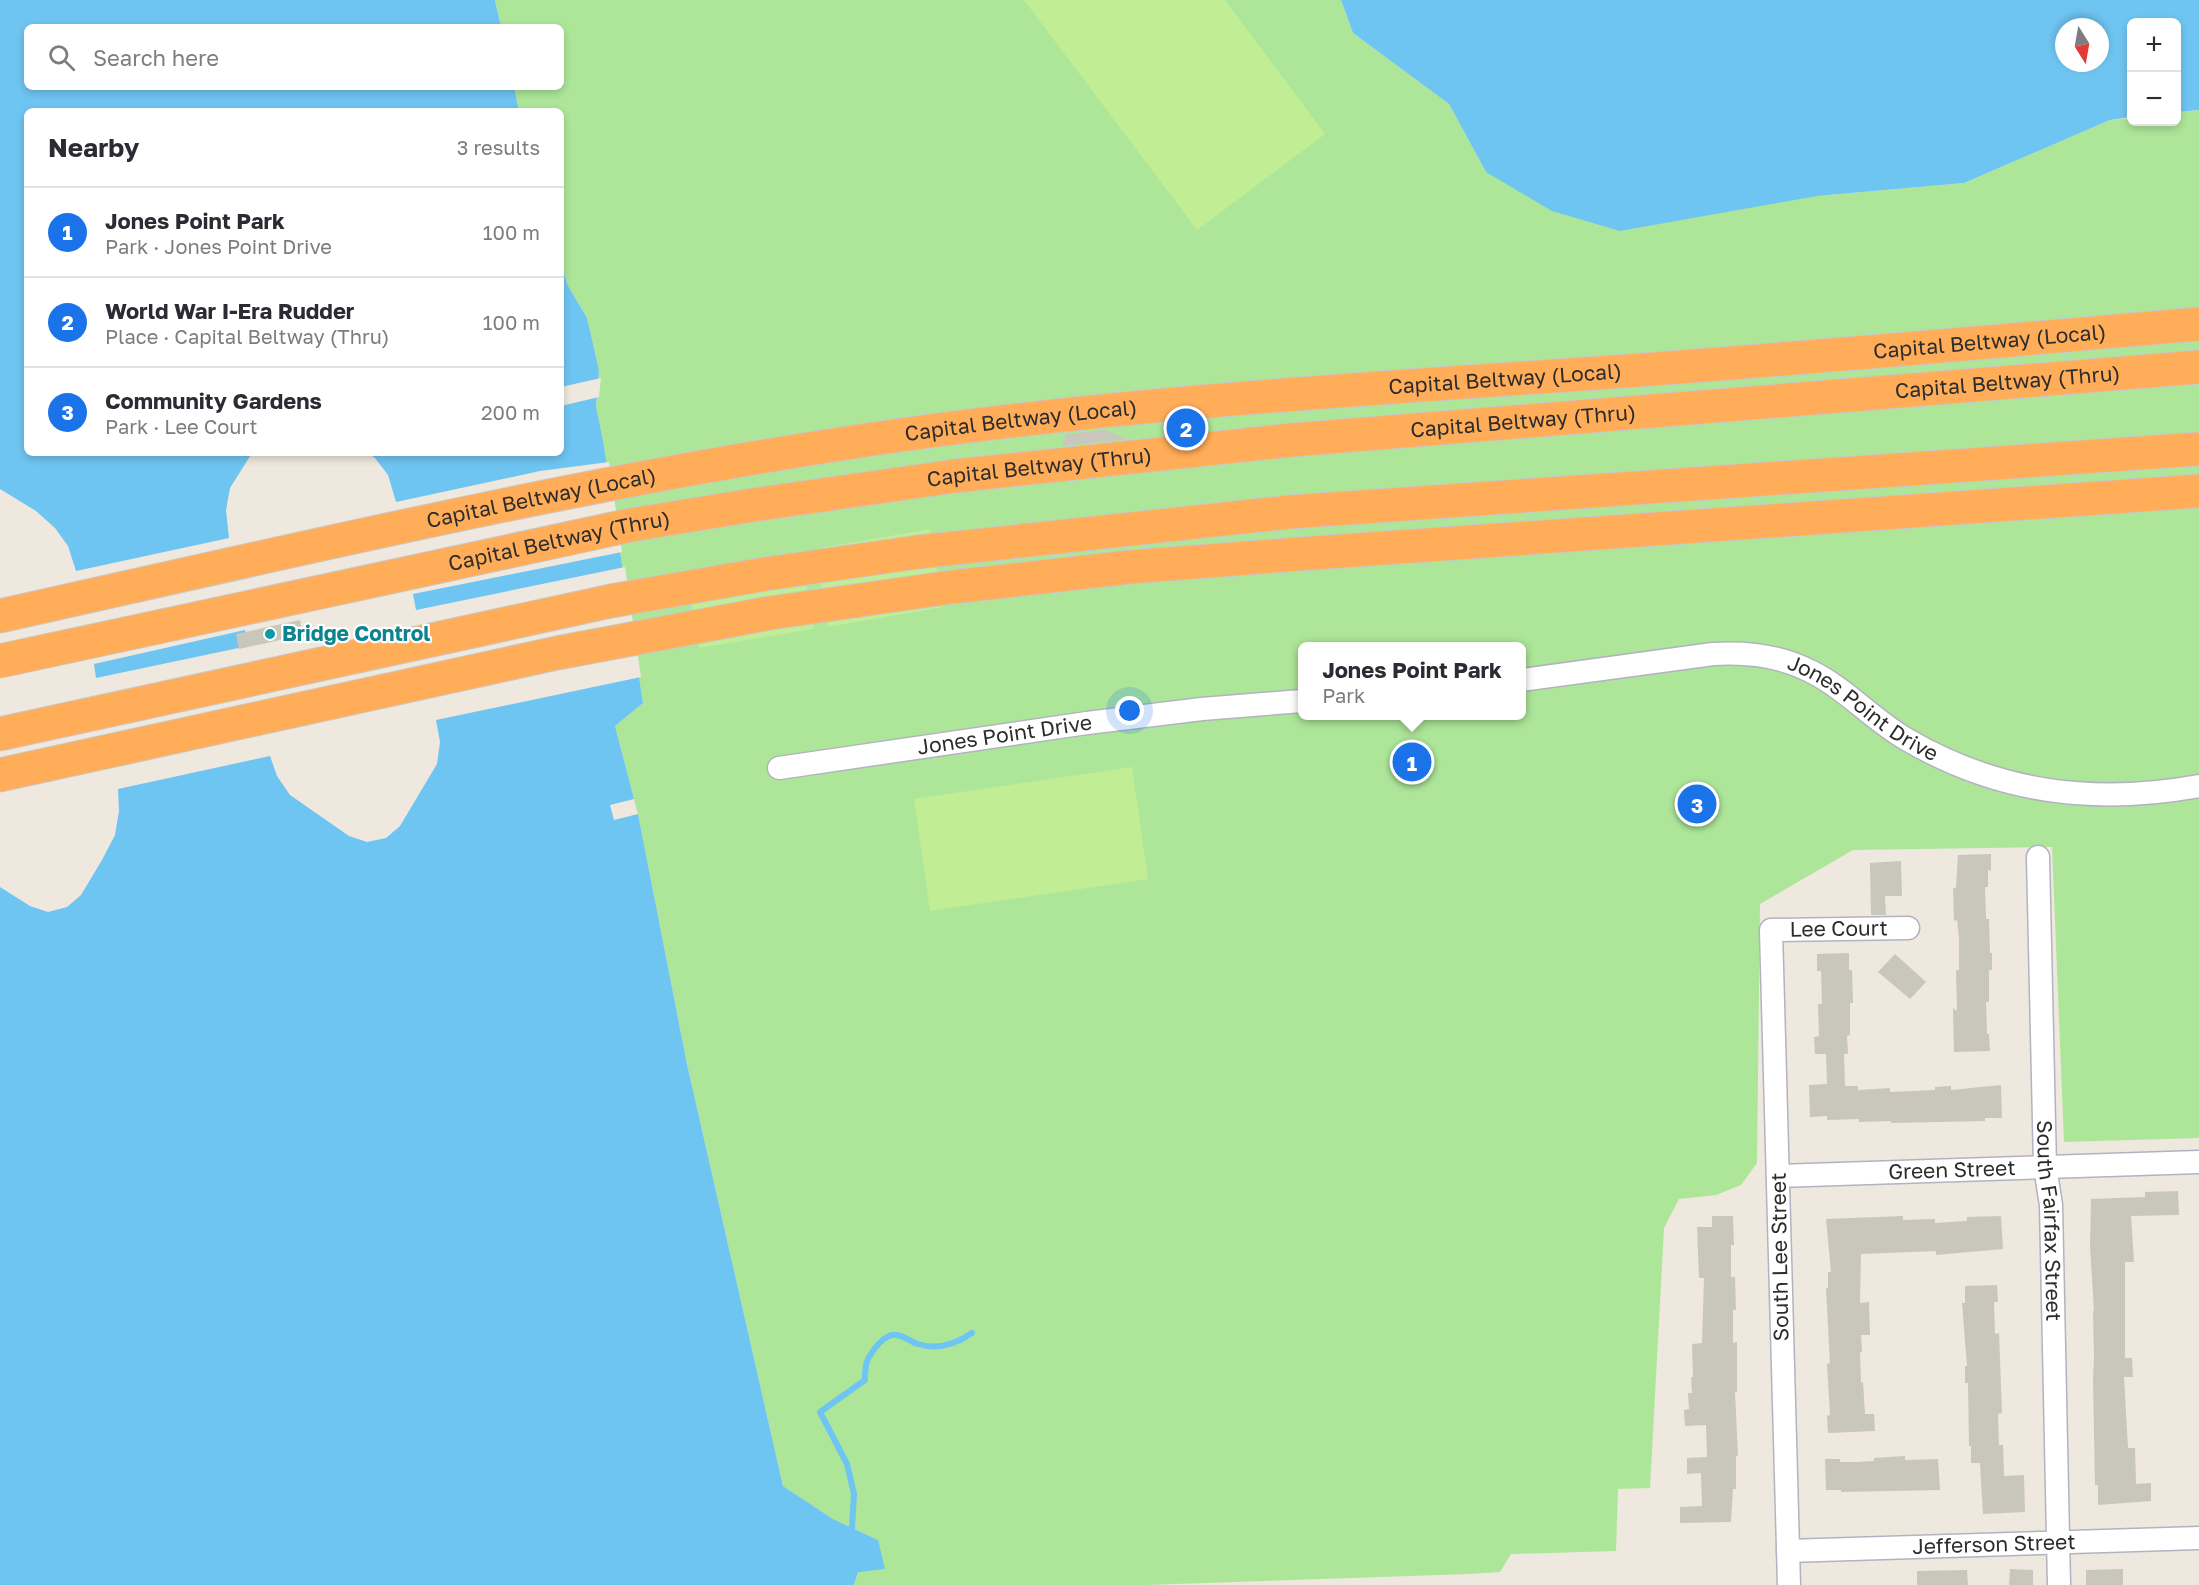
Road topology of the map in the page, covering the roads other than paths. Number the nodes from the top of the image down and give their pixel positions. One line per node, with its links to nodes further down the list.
1 (2199, 324): 5 (highway, Capital Beltway (Local))
2 (2199, 367): 6 (highway, Capital Beltway (Thru))
3 (2199, 449): 9 (highway)
4 (2199, 491): 11 (highway)
5 (0, 616)
6 (0, 661)
7 (1526, 679): 12 (street, Jones Point Drive)
8 (1298, 701): 10 (street, Jones Point Drive)
9 (0, 734)
10 (779, 768)
11 (0, 775)
12 (2199, 786)
13 (2038, 857): 17 (street, South Fairfax Street)
14 (1908, 928): 15 (street, Lee Court)
15 (1771, 930): 18 (street, South Lee Street)
16 (2199, 1162): 17 (street, Green Street)
17 (2045, 1167): 18 (street, Green Street); 20 (street, South Fairfax Street)
18 (1778, 1176): 21 (street, South Lee Street)
19 (2199, 1538): 20 (street, Jefferson Street)
20 (2058, 1542): 21 (street, Jefferson Street); 23 (street, South Fairfax Street)
21 (1788, 1551): 22 (street, South Lee Street)
22 (1789, 1585)
23 (2059, 1585)

